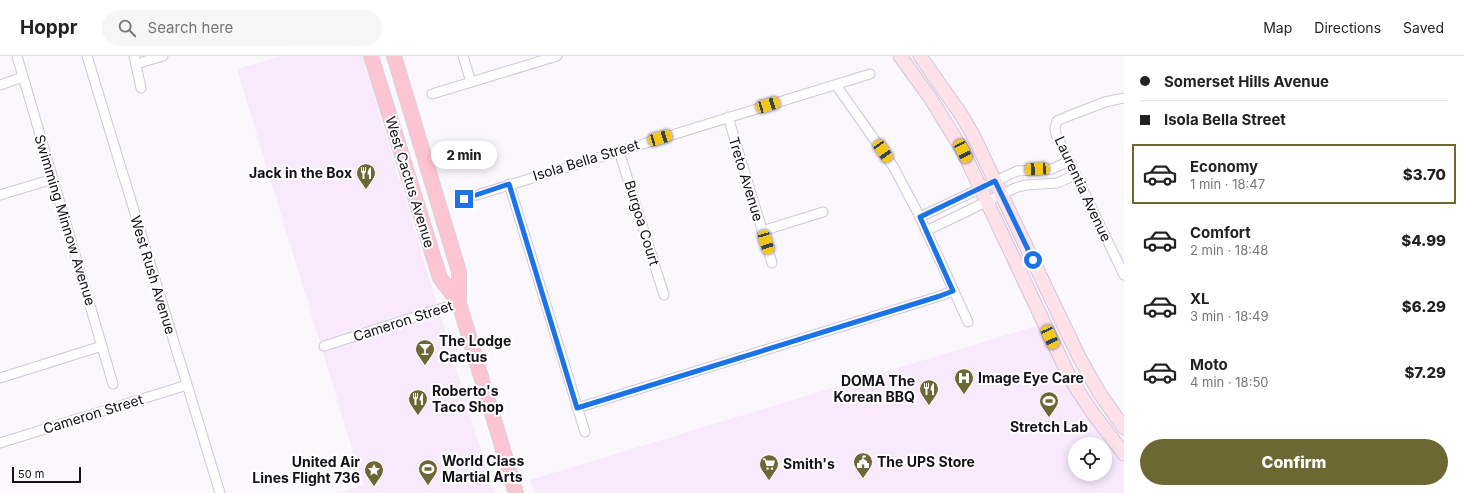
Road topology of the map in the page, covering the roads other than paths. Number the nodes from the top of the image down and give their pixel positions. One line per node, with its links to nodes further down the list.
1 (17, 56): 12 (street, Swimming Minnow Avenue)
2 (87, 56): 47 (street, West Rush Avenue)
3 (163, 56): 10 (street)
4 (371, 56): 39 (main road, West Cactus Avenue)
5 (394, 56): 39 (main road, West Cactus Avenue)
6 (463, 56): 13 (street)
7 (557, 56): 13 (street)
8 (900, 56): 26 (main road)
9 (920, 56): 24 (main road)
10 (135, 60): 16 (street)
11 (870, 74): 15 (street, Isola Bella Street)
12 (23, 78): 14 (street); 23 (street, Swimming Minnow Avenue)
13 (471, 82): 17 (street)
14 (0, 85)
15 (836, 85): 19 (street, Isola Bella Street); 32 (street)
16 (141, 88)
17 (432, 94)
18 (1124, 98): 21 (street, Laurentia Avenue)
19 (728, 117): 20 (street, Isola Bella Street); 33 (street, Treto Avenue)
20 (620, 151): 25 (street, Isola Bella Street); 38 (street, Burgoa Court)
21 (1069, 161): 22 (street, Laurentia Avenue); 24 (street)
22 (1076, 175): 27 (street); 36 (street, Laurentia Avenue)
23 (53, 179): 28 (street); 42 (street, Swimming Minnow Avenue)
24 (995, 181): 26 (street); 27 (main road)
25 (509, 184): 29 (street, Isola Bella Street); 48 (street)
26 (981, 188): 30 (main road); 32 (street)
27 (1002, 194): 30 (street); 41 (main road)
28 (0, 195)
29 (464, 199)
30 (988, 201): 34 (street); 44 (main road)
31 (823, 212): 33 (street)
32 (920, 217): 34 (street)
33 (762, 231): 35 (street, Treto Avenue)
34 (926, 231): 37 (street)
35 (772, 263)
36 (1124, 274)
37 (953, 291): 40 (street); 48 (street)
38 (664, 295)
39 (459, 303): 43 (street, Cameron Street); 54 (main road, West Cactus Avenue)
40 (968, 322)
41 (1070, 339): 44 (main road); 49 (main road)
42 (102, 346): 45 (street); 46 (street, Swimming Minnow Avenue)
43 (324, 346)
44 (1054, 346): 52 (main road)
45 (0, 378)
46 (113, 384)
47 (187, 385): 51 (street, Cameron Street); 53 (street, West Rush Avenue)
48 (577, 408): 50 (street)
49 (1124, 428)
50 (585, 432)
51 (0, 444)
52 (1124, 454)
53 (220, 493)
54 (516, 493)

